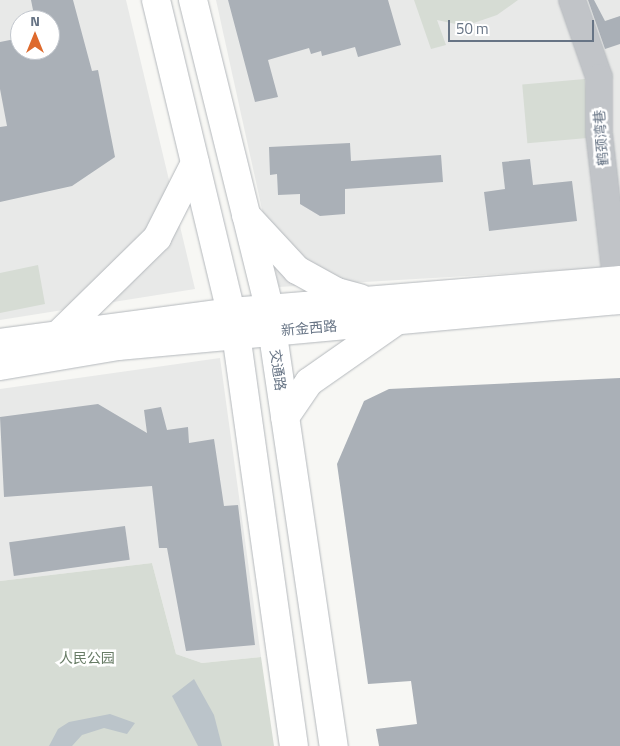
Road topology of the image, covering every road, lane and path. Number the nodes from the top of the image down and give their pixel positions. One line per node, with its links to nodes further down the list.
1 (156, 0): 4 (main road)
2 (193, 0): 5 (main road, 交通路)
3 (572, 0): 6 (street, 鹤颈湾巷)
4 (195, 163): 10 (main road); 11 (main road)
5 (243, 212): 7 (main road); 8 (main road, 交通路)
6 (619, 286): 7 (main road, 新金西路); 9 (main road, 新金西路)
7 (374, 302): 8 (main road, 新金西路)
8 (271, 320): 9 (main road, 新金西路); 10 (main road, 新金西路); 14 (main road, 交通路)
9 (397, 320): 14 (main road)
10 (234, 323): 11 (main road, 新金西路); 13 (main road, 新金西路); 15 (main road)
11 (58, 335): 12 (main road, 新金西路)
12 (0, 342)
13 (0, 366)
14 (285, 417): 16 (main road, 交通路)
15 (294, 746)
16 (334, 746)

